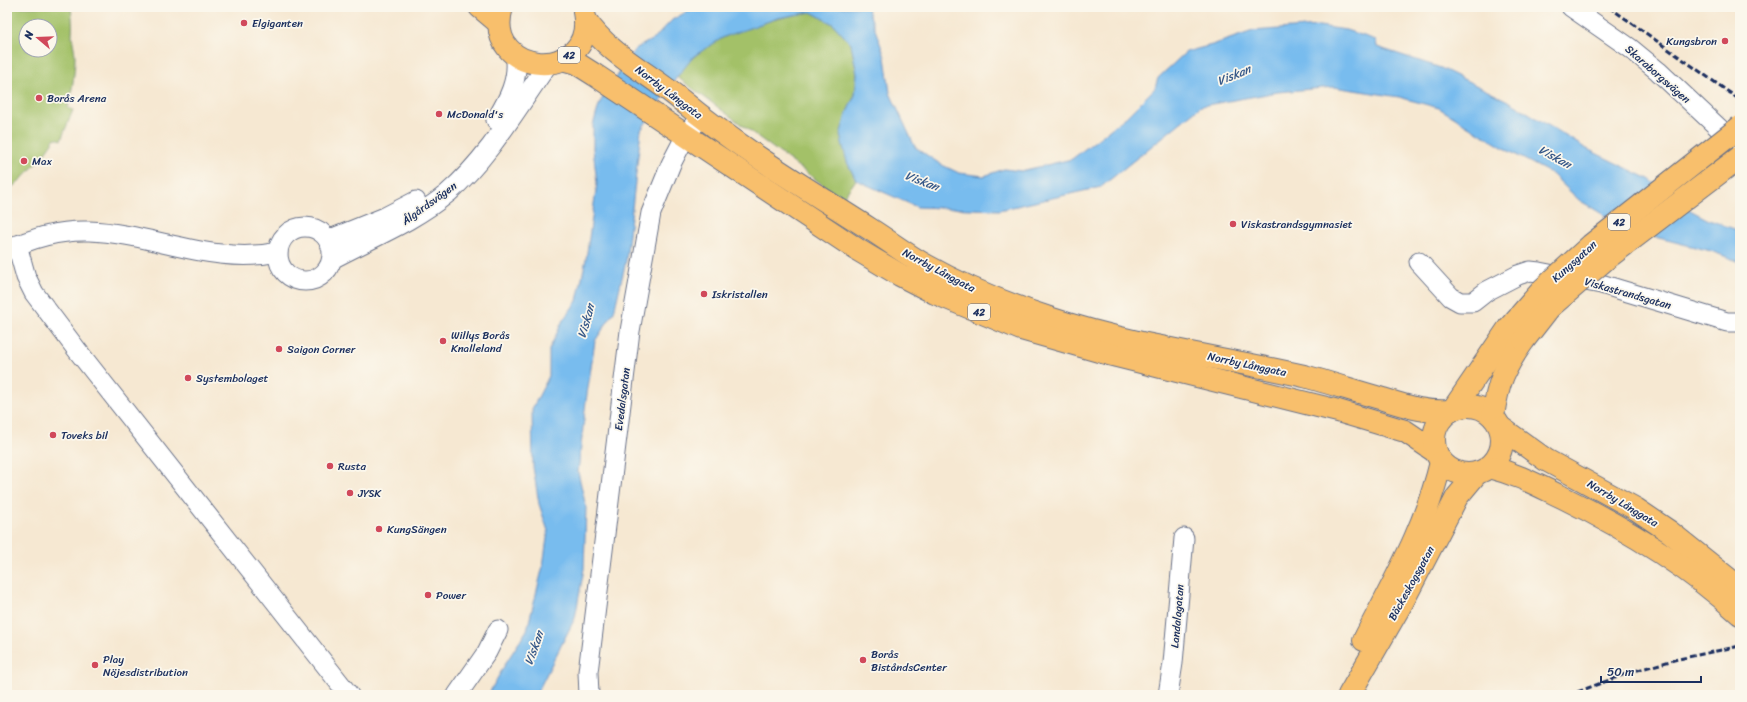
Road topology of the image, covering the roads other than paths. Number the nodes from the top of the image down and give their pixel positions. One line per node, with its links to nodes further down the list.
1 (480, 7): 4 (main road, 42)
2 (1571, 7): 10 (street, Skaraborgsvägen)
3 (583, 13): 6 (main road, 42); 7 (main road, Norrby Långgata / 42)
4 (501, 15): 5 (main road, 42)
5 (515, 54): 6 (main road, 42); 12 (street, Ålgårdsvägen)
6 (555, 62): 9 (main road, Norrby Långgata / 42); 15 (street, Ålgårdsvägen)
7 (701, 116): 9 (street, Evedalsgatan); 19 (main road, Norrby Långgata / 42)
8 (1740, 127): 18 (main road, Kungsgatan / 42, bridge)
9 (686, 135): 21 (main road, Norrby Långgata / 42); 29 (street, Evedalsgatan)
10 (1740, 148)
11 (1740, 156): 18 (main road, Kungsgatan / 42, bridge)
12 (328, 240): 14 (street); 15 (street)
13 (12, 247): 14 (street); 27 (street)
14 (278, 252): 15 (street)
15 (332, 259)
16 (1419, 262): 17 (street, Viskastrandsgatan)
17 (1740, 322)
18 (1516, 334): 19 (main road, Kungsgatan / 42); 20 (main road, Kungsgatan / 42)
19 (1452, 409): 20 (main road, 42); 21 (main road, 42)
20 (1496, 422): 22 (main road, 42); 24 (main road, Norrby Långgata)
21 (1438, 457): 22 (main road, 42); 31 (main road, Bäckeskogsgatan)
22 (1483, 470): 25 (main road); 32 (main road, Bäckeskogsgatan)
23 (1184, 538): 30 (street, Landalagatan)
24 (1740, 588)
25 (1738, 612)
26 (498, 630): 28 (street)
27 (349, 695)
28 (457, 695)
29 (589, 695)
30 (1168, 695)
31 (1336, 695)
32 (1349, 695)

